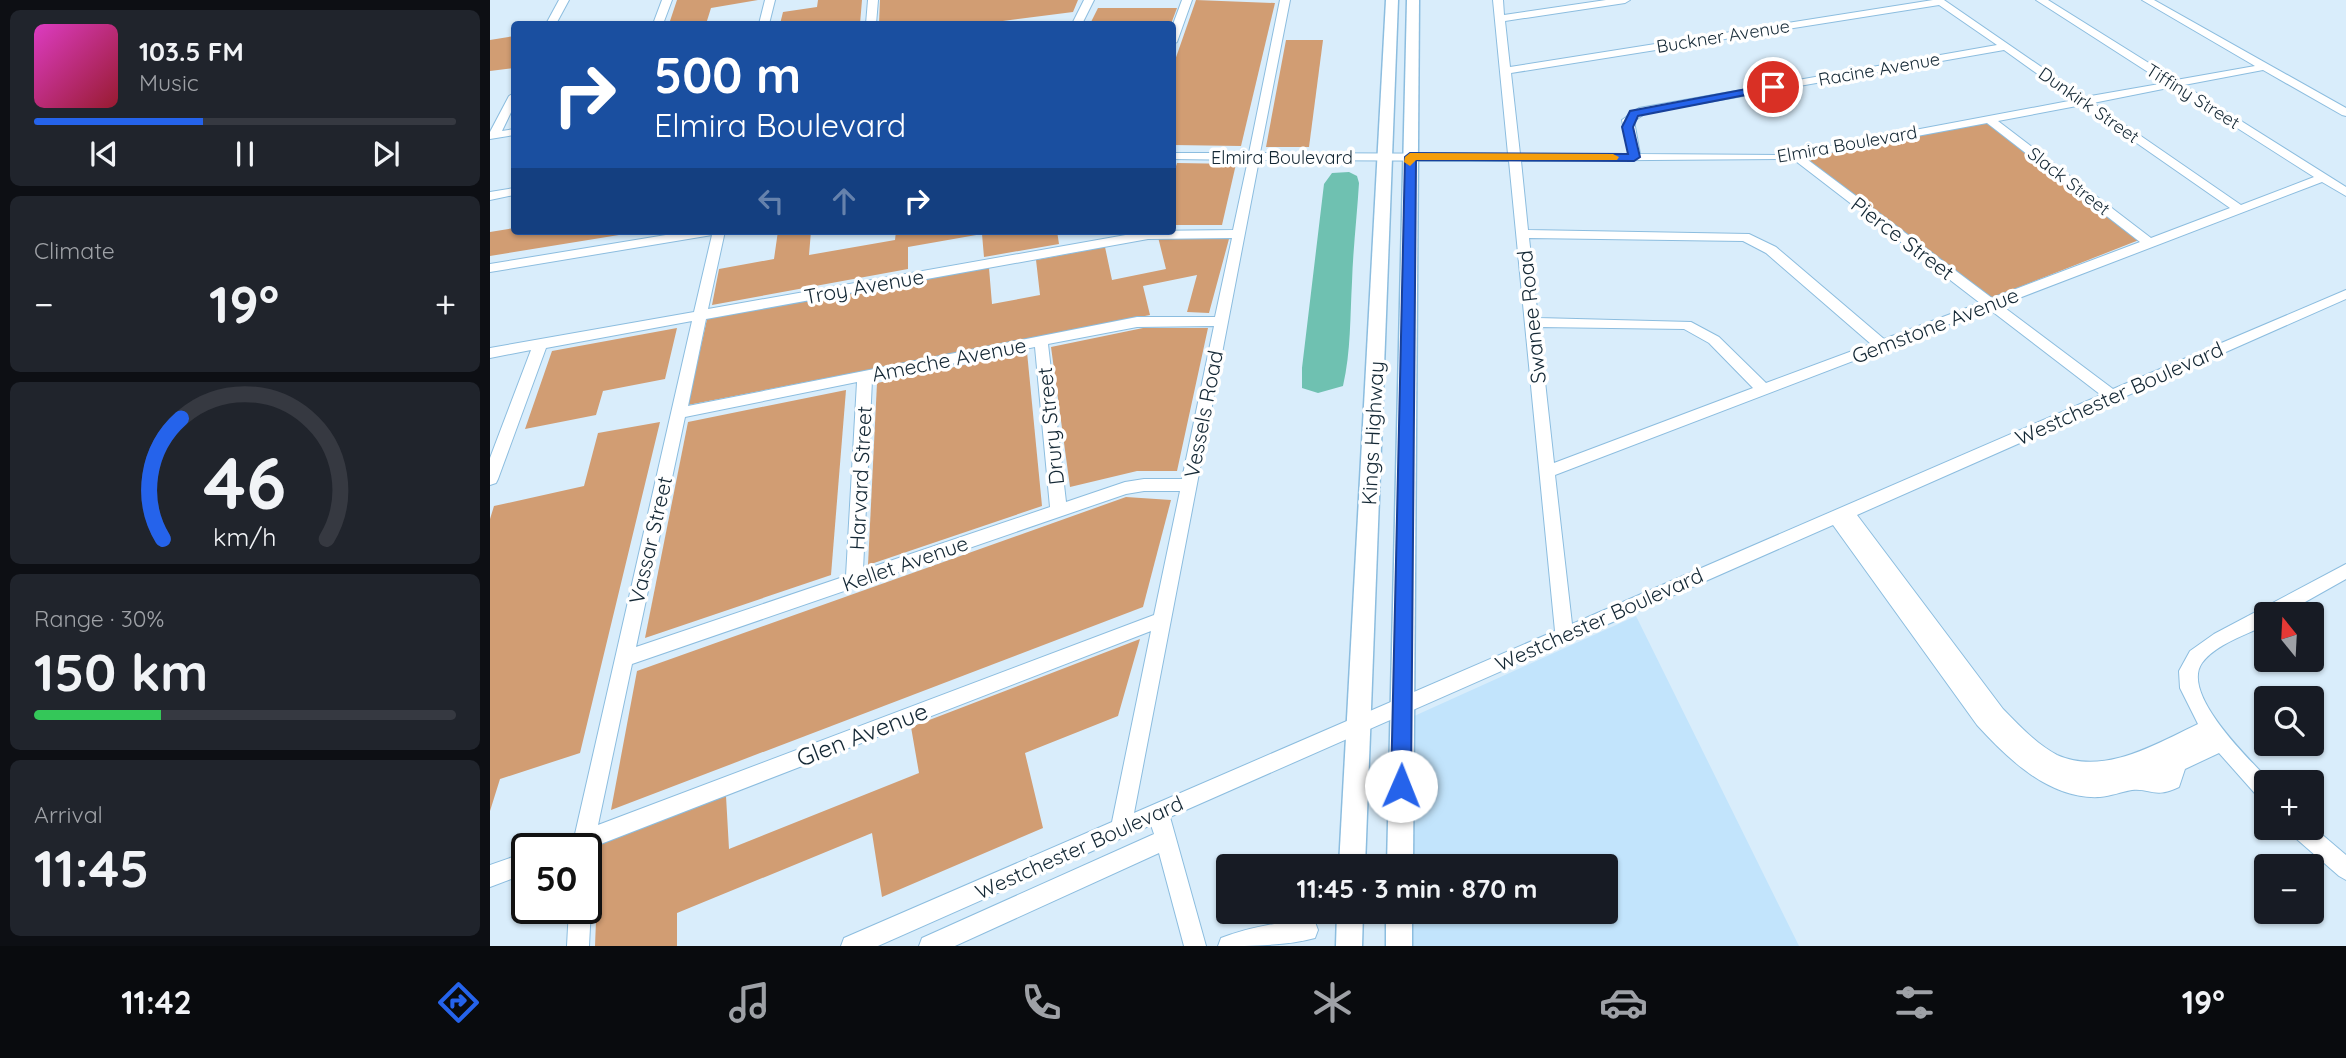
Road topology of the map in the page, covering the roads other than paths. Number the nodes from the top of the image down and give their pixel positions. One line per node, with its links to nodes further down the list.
1 (564, 0): 16 (street)
2 (667, 0): 17 (street)
3 (770, 0): 18 (street)
4 (873, 0): 19 (street)
5 (1088, 0): 20 (street)
6 (1187, 0): 21 (street)
7 (1285, 0): 34 (street, Vessels Road)
8 (1392, 0): 35 (main road, Kings Highway)
9 (1413, 0): 36 (main road, Kings Highway)
10 (1498, 0): 15 (street, Swanee Road)
11 (1625, 0): 15 (street)
12 (2041, 0): 25 (street, Tiffiny Street)
13 (2147, 0): 23 (street)
14 (1939, 1): 22 (street, Dunkirk Street); 24 (street, Buckner Avenue)
15 (1500, 19): 24 (street, Swanee Road)
16 (553, 21)
17 (659, 21)
18 (765, 21)
19 (871, 21)
20 (1078, 21)
21 (1176, 32)
22 (2005, 47): 27 (street, Dunkirk Street); 38 (street, Racine Avenue)
23 (2264, 67): 25 (street, Elmira Boulevard); 28 (street)
24 (1505, 71): 37 (street, Swanee Road)
25 (2174, 84): 27 (street, Elmira Boulevard); 39 (street, Tiffiny Street)
26 (511, 101): 31 (street)
27 (2083, 101): 29 (street, Elmira Boulevard); 43 (street, Dunkirk Street)
28 (2346, 113)
29 (1989, 119): 32 (street, Elmira Boulevard); 50 (street, Slack Street)
30 (511, 133): 31 (street)
31 (492, 136)
32 (1794, 155): 38 (street, Elmira Boulevard); 53 (street, Pierce Street)
33 (1176, 156): 34 (street, Elmira Boulevard)
34 (1254, 157): 35 (street, Elmira Boulevard); 44 (street, Vessels Road)
35 (1384, 157): 36 (street, Elmira Boulevard); 78 (main road, Kings Highway)
36 (1410, 157): 37 (street, Elmira Boulevard); 77 (main road, Kings Highway)
37 (1514, 157): 38 (street, Elmira Boulevard); 45 (street, Swanee Road)
38 (1634, 157)
39 (2322, 177): 41 (street, Tiffiny Street); 43 (street, Gemstone Avenue)
40 (511, 192): 42 (street)
41 (2346, 192)
42 (490, 196)
43 (2239, 209): 50 (street, Gemstone Avenue)
44 (1239, 234): 49 (street, Troy Avenue); 55 (street, Vessels Road)
45 (1522, 234): 56 (street, Swanee Road); 59 (street)
46 (692, 235): 51 (street)
47 (715, 235): 54 (street, Vassar Street)
48 (1148, 235): 54 (street, Troy Avenue)
49 (1176, 235)
50 (2150, 243): 53 (street, Gemstone Avenue)
51 (490, 268)
52 (2346, 294): 63 (street, Westchester Boulevard)
53 (1990, 304): 59 (street, Gemstone Avenue); 63 (street, Pierce Street)
54 (700, 316): 58 (street, Troy Avenue); 64 (street, Vassar Street)
55 (1222, 321): 57 (street, Ameche Avenue); 67 (street, Vessels Road)
56 (1532, 322): 62 (street); 65 (street, Swanee Road)
57 (1041, 341): 61 (street, Ameche Avenue); 68 (street, Drury Street)
58 (540, 344): 60 (street, Troy Avenue); 66 (street)
59 (1882, 345): 62 (street, Gemstone Avenue)
60 (490, 353)
61 (865, 376): 64 (street, Ameche Avenue); 71 (street, Harvard Street)
62 (1764, 390): 65 (street, Gemstone Avenue)
63 (2112, 396): 69 (street, Westchester Boulevard)
64 (678, 413): 76 (street, Vassar Street)
65 (1547, 472): 75 (street, Swanee Road)
66 (490, 480)
67 (1189, 485): 68 (street, Kellet Avenue); 73 (street, Vessels Road)
68 (1059, 510): 71 (street, Kellet Avenue)
69 (1841, 514): 75 (street, Westchester Boulevard); 81 (street)
70 (2346, 571): 72 (street)
71 (854, 581): 76 (street, Kellet Avenue)
72 (2291, 602)
73 (1163, 619): 84 (street, Vessels Road); 86 (street, Glen Avenue)
74 (2254, 623): 79 (street)
75 (1564, 634): 77 (street, Westchester Boulevard)
76 (623, 659): 85 (street, Vassar Street)
77 (1402, 705): 78 (street, Westchester Boulevard); 90 (main road, Kings Highway)
78 (1359, 724): 83 (street, Westchester Boulevard); 89 (main road, Kings Highway)
79 (2216, 735): 80 (street); 82 (street)
80 (2180, 754): 81 (street); 81 (street)
81 (2058, 772)
82 (2254, 778)
83 (1158, 812): 84 (street, Westchester Boulevard); 87 (street)
84 (1121, 828): 99 (street, Westchester Boulevard)
85 (586, 833)
86 (602, 838)
87 (1165, 840): 100 (street); 101 (street)
88 (2313, 840): 92 (street)
89 (1353, 854)
90 (1400, 854)
91 (511, 868): 93 (street)
92 (2346, 869)
93 (490, 876)
94 (579, 924): 98 (street)
95 (1350, 924): 103 (main road)
96 (1399, 924): 104 (main road)
97 (1307, 930): 102 (street)
98 (578, 946)
99 (852, 946)
100 (930, 946)
101 (1195, 946)
102 (1229, 946)
103 (1349, 946)
104 (1399, 946)

